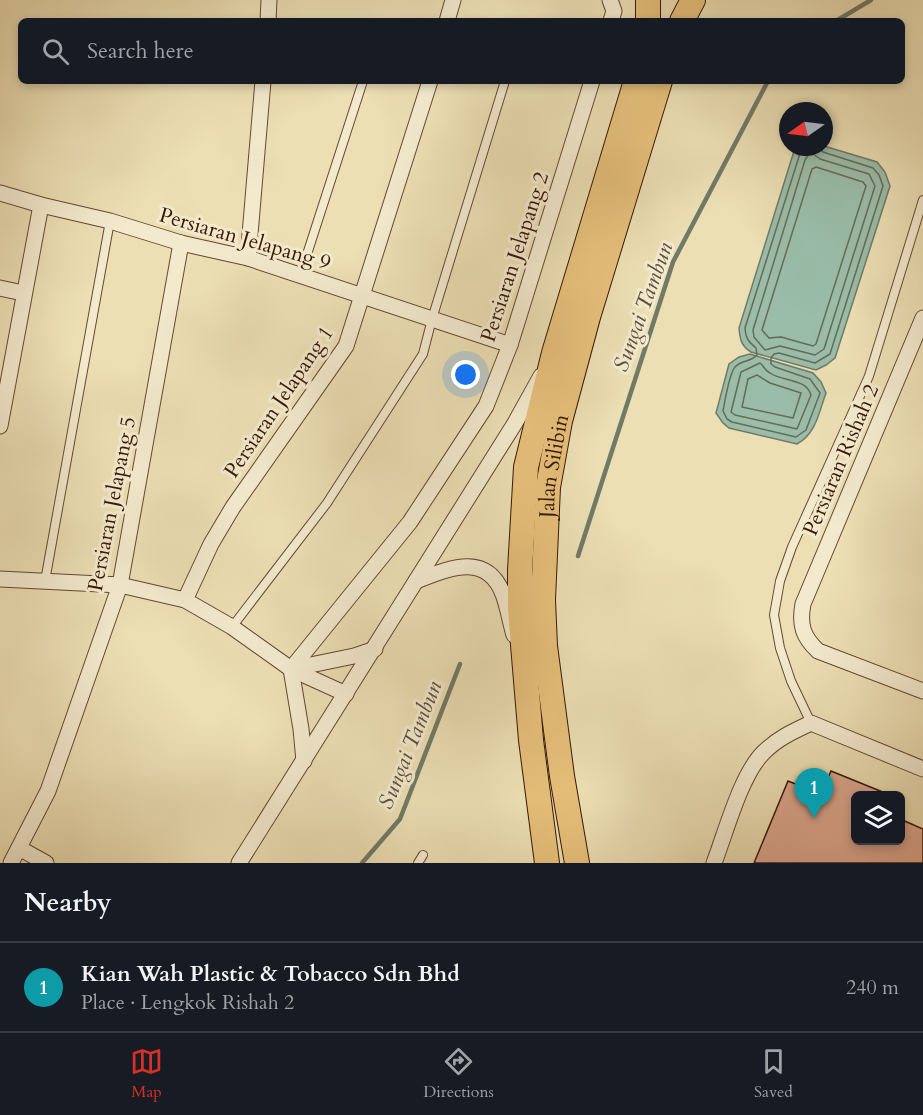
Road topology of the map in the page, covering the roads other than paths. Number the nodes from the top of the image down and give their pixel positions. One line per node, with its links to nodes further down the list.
1 (269, 0): 6 (street)
2 (453, 0): 7 (street)
3 (610, 0): 8 (street)
4 (648, 0): 9 (main road)
5 (693, 0): 10 (main road)
6 (268, 18)
7 (448, 18)
8 (612, 18)
9 (648, 18)
10 (684, 18)
11 (263, 84): 23 (street)
12 (362, 84): 24 (lane)
13 (429, 84): 27 (street, Persiaran Jelapang 1)
14 (504, 84): 29 (lane)
15 (591, 84): 30 (street, Persiaran Jelapang 2)
16 (635, 84): 31 (main road, Jalan Silibin)
17 (659, 84): 54 (main road, Jalan Silibin)
18 (0, 193): 20 (street, Persiaran Jelapang 9)
19 (923, 200): 44 (lane)
20 (41, 206): 21 (street, Persiaran Jelapang 9); 26 (street)
21 (110, 222): 22 (street, Persiaran Jelapang 9); 34 (lane)
22 (181, 243): 23 (street, Persiaran Jelapang 9); 36 (street, Persiaran Jelapang 5)
23 (248, 258): 24 (street, Persiaran Jelapang 9)
24 (300, 276): 27 (street, Persiaran Jelapang 9)
25 (0, 288): 26 (street)
26 (23, 293): 32 (street)
27 (363, 296): 29 (street, Persiaran Jelapang 9); 37 (street, Persiaran Jelapang 1)
28 (923, 318): 42 (street, Persiaran Rishah 2)
29 (432, 319): 30 (street, Persiaran Jelapang 9); 38 (lane)
30 (510, 345): 41 (street, Persiaran Jelapang 2)
31 (554, 353): 35 (street, Jalan Silibin); 40 (main road, Jalan Silibin)
32 (0, 426)
33 (0, 579): 34 (street)
34 (45, 581): 36 (street)
35 (416, 581): 39 (street, Jalan Silibin); 40 (street)
36 (120, 585): 37 (street); 47 (street, Persiaran Jelapang 5)
37 (184, 600): 38 (street)
38 (232, 627): 41 (street)
39 (375, 649): 41 (street); 43 (street, Jalan Silibin)
40 (523, 656): 53 (main road, Jalan Silibin)
41 (291, 669): 43 (street); 45 (street)
42 (923, 691)
43 (346, 693): 45 (street, Jalan Silibin)
44 (811, 723): 46 (street); 55 (street)
45 (304, 761): 51 (street, Jalan Silibin)
46 (923, 769)
47 (19, 848): 49 (street, Persiaran Jelapang 5); 50 (street)
48 (423, 855): 52 (lane)
49 (11, 863)
50 (46, 863)
51 (239, 863)
52 (418, 863)
53 (547, 863)
54 (577, 863)
55 (714, 863)

